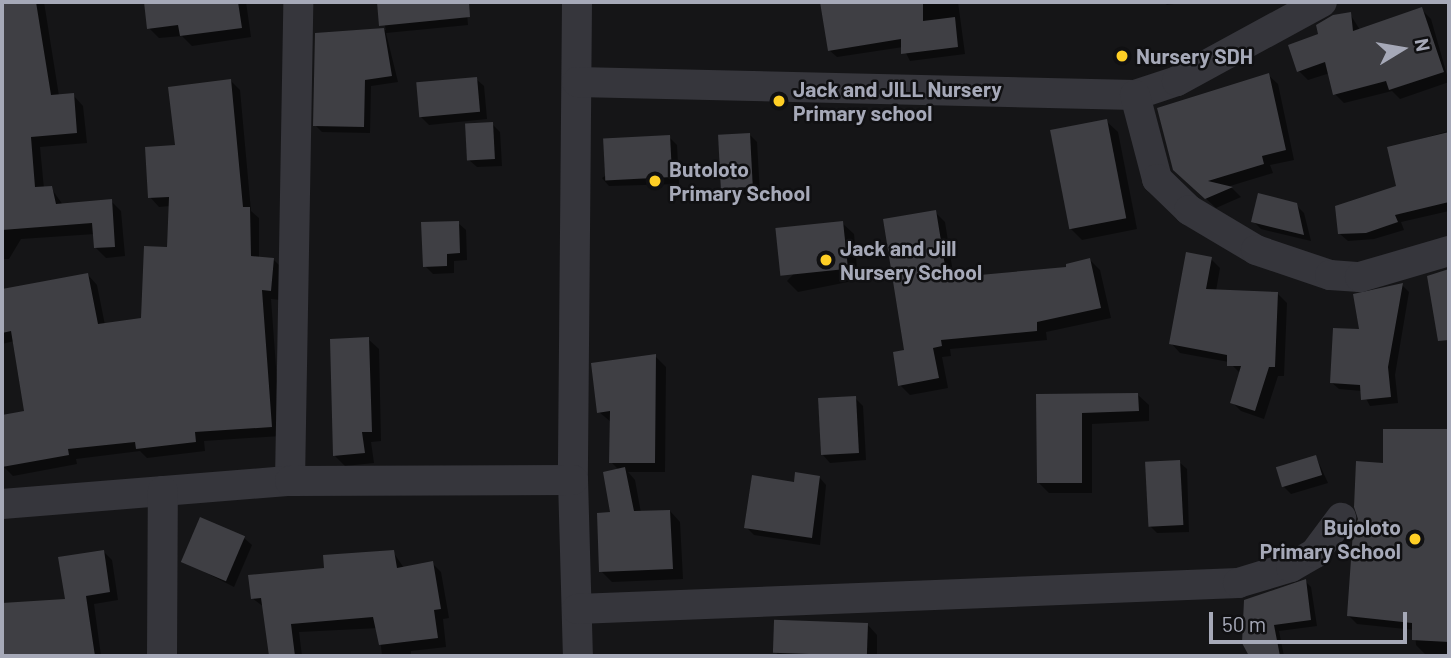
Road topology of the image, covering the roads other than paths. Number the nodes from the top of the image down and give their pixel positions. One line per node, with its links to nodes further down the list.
1 (298, 2): 8 (street)
2 (577, 2): 4 (street)
3 (1307, 5): 5 (street)
4 (577, 82): 5 (street); 7 (street)
5 (1135, 95): 6 (street)
6 (1449, 251)
7 (573, 480): 8 (street); 12 (street)
8 (290, 481): 9 (street)
9 (163, 491): 10 (street); 13 (street)
10 (2, 504)
11 (1341, 518): 12 (street)
12 (577, 609): 14 (street)
13 (162, 656)
14 (578, 656)

